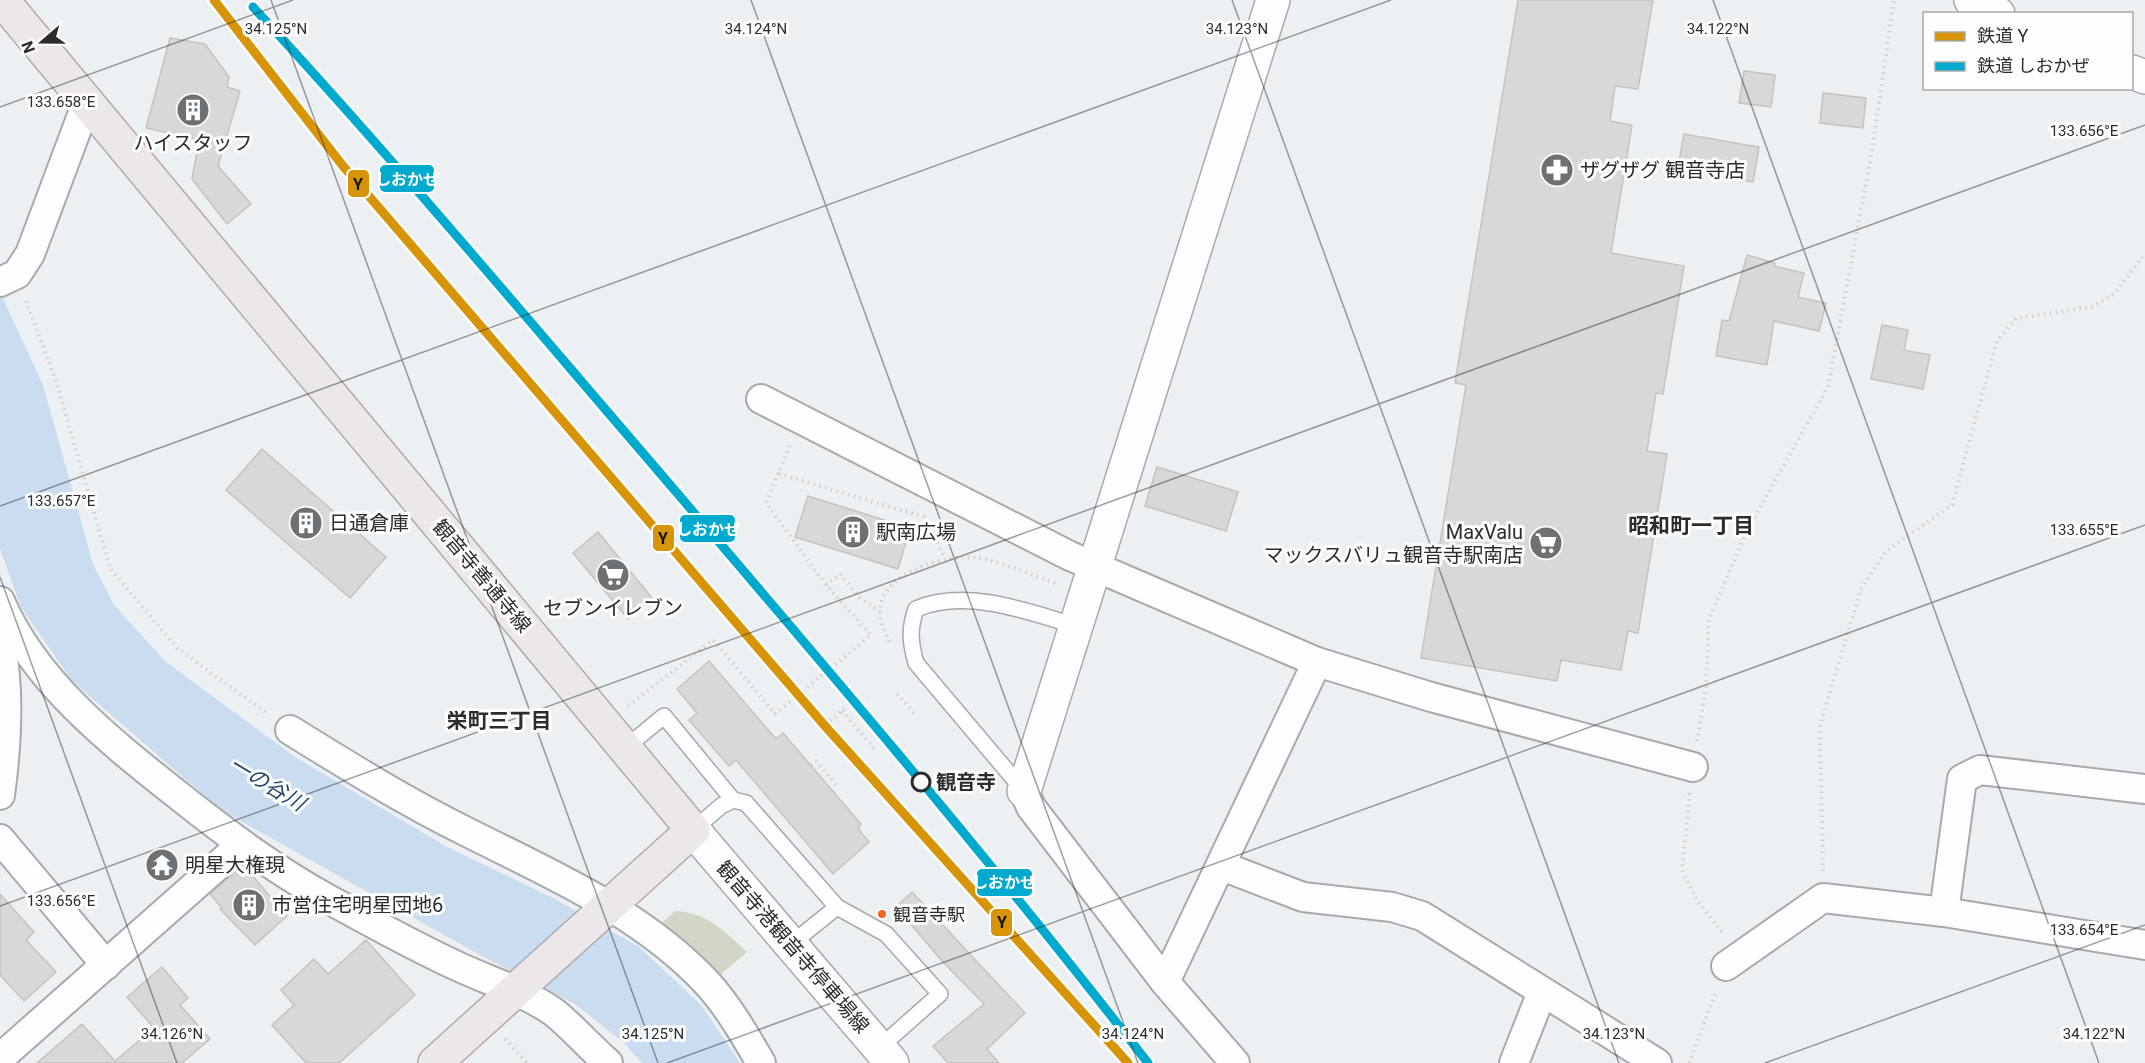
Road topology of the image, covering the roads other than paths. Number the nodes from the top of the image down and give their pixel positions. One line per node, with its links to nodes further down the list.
1 (2, 0): 5 (main road, 観音寺善通寺線)
2 (1273, 0): 8 (street)
3 (1971, 0): 4 (street)
4 (1994, 12)
5 (87, 102): 6 (street); 14 (main road, 観音寺善通寺線)
6 (8, 278)
7 (760, 399): 8 (street)
8 (1095, 567): 10 (street); 12 (street)
9 (0, 601): 22 (street)
10 (1076, 626): 17 (street); 17 (lane)
11 (0, 639): 18 (street)
12 (1317, 662): 15 (street); 23 (street)
13 (290, 730): 24 (street)
14 (624, 748): 19 (lane); 20 (main road, 観音寺善通寺線)
15 (1693, 767)
16 (2145, 789): 26 (street)
17 (1024, 791): 31 (street)
18 (0, 795)
19 (733, 800): 20 (lane); 25 (lane)
20 (693, 830): 24 (main road); 27 (street, 観音寺港観音寺停車場線)
21 (0, 839): 29 (street)
22 (241, 845): 29 (street); 32 (street)
23 (1222, 866): 31 (street); 33 (street)
24 (609, 907): 32 (main road); 38 (street)
25 (837, 907): 27 (lane); 34 (lane)
26 (1944, 912): 28 (street); 30 (street)
27 (791, 944): 34 (street, 観音寺港観音寺停車場線)
28 (2145, 945)
29 (106, 965): 35 (street)
30 (1726, 966)
31 (1165, 981): 39 (street)
32 (516, 992): 36 (main road); 37 (street)
33 (1542, 992): 40 (street); 41 (street)
34 (886, 1055)
35 (6, 1058)
36 (435, 1063)
37 (608, 1063)
38 (761, 1063)
39 (1235, 1063)
40 (1514, 1063)
41 (1657, 1063)

